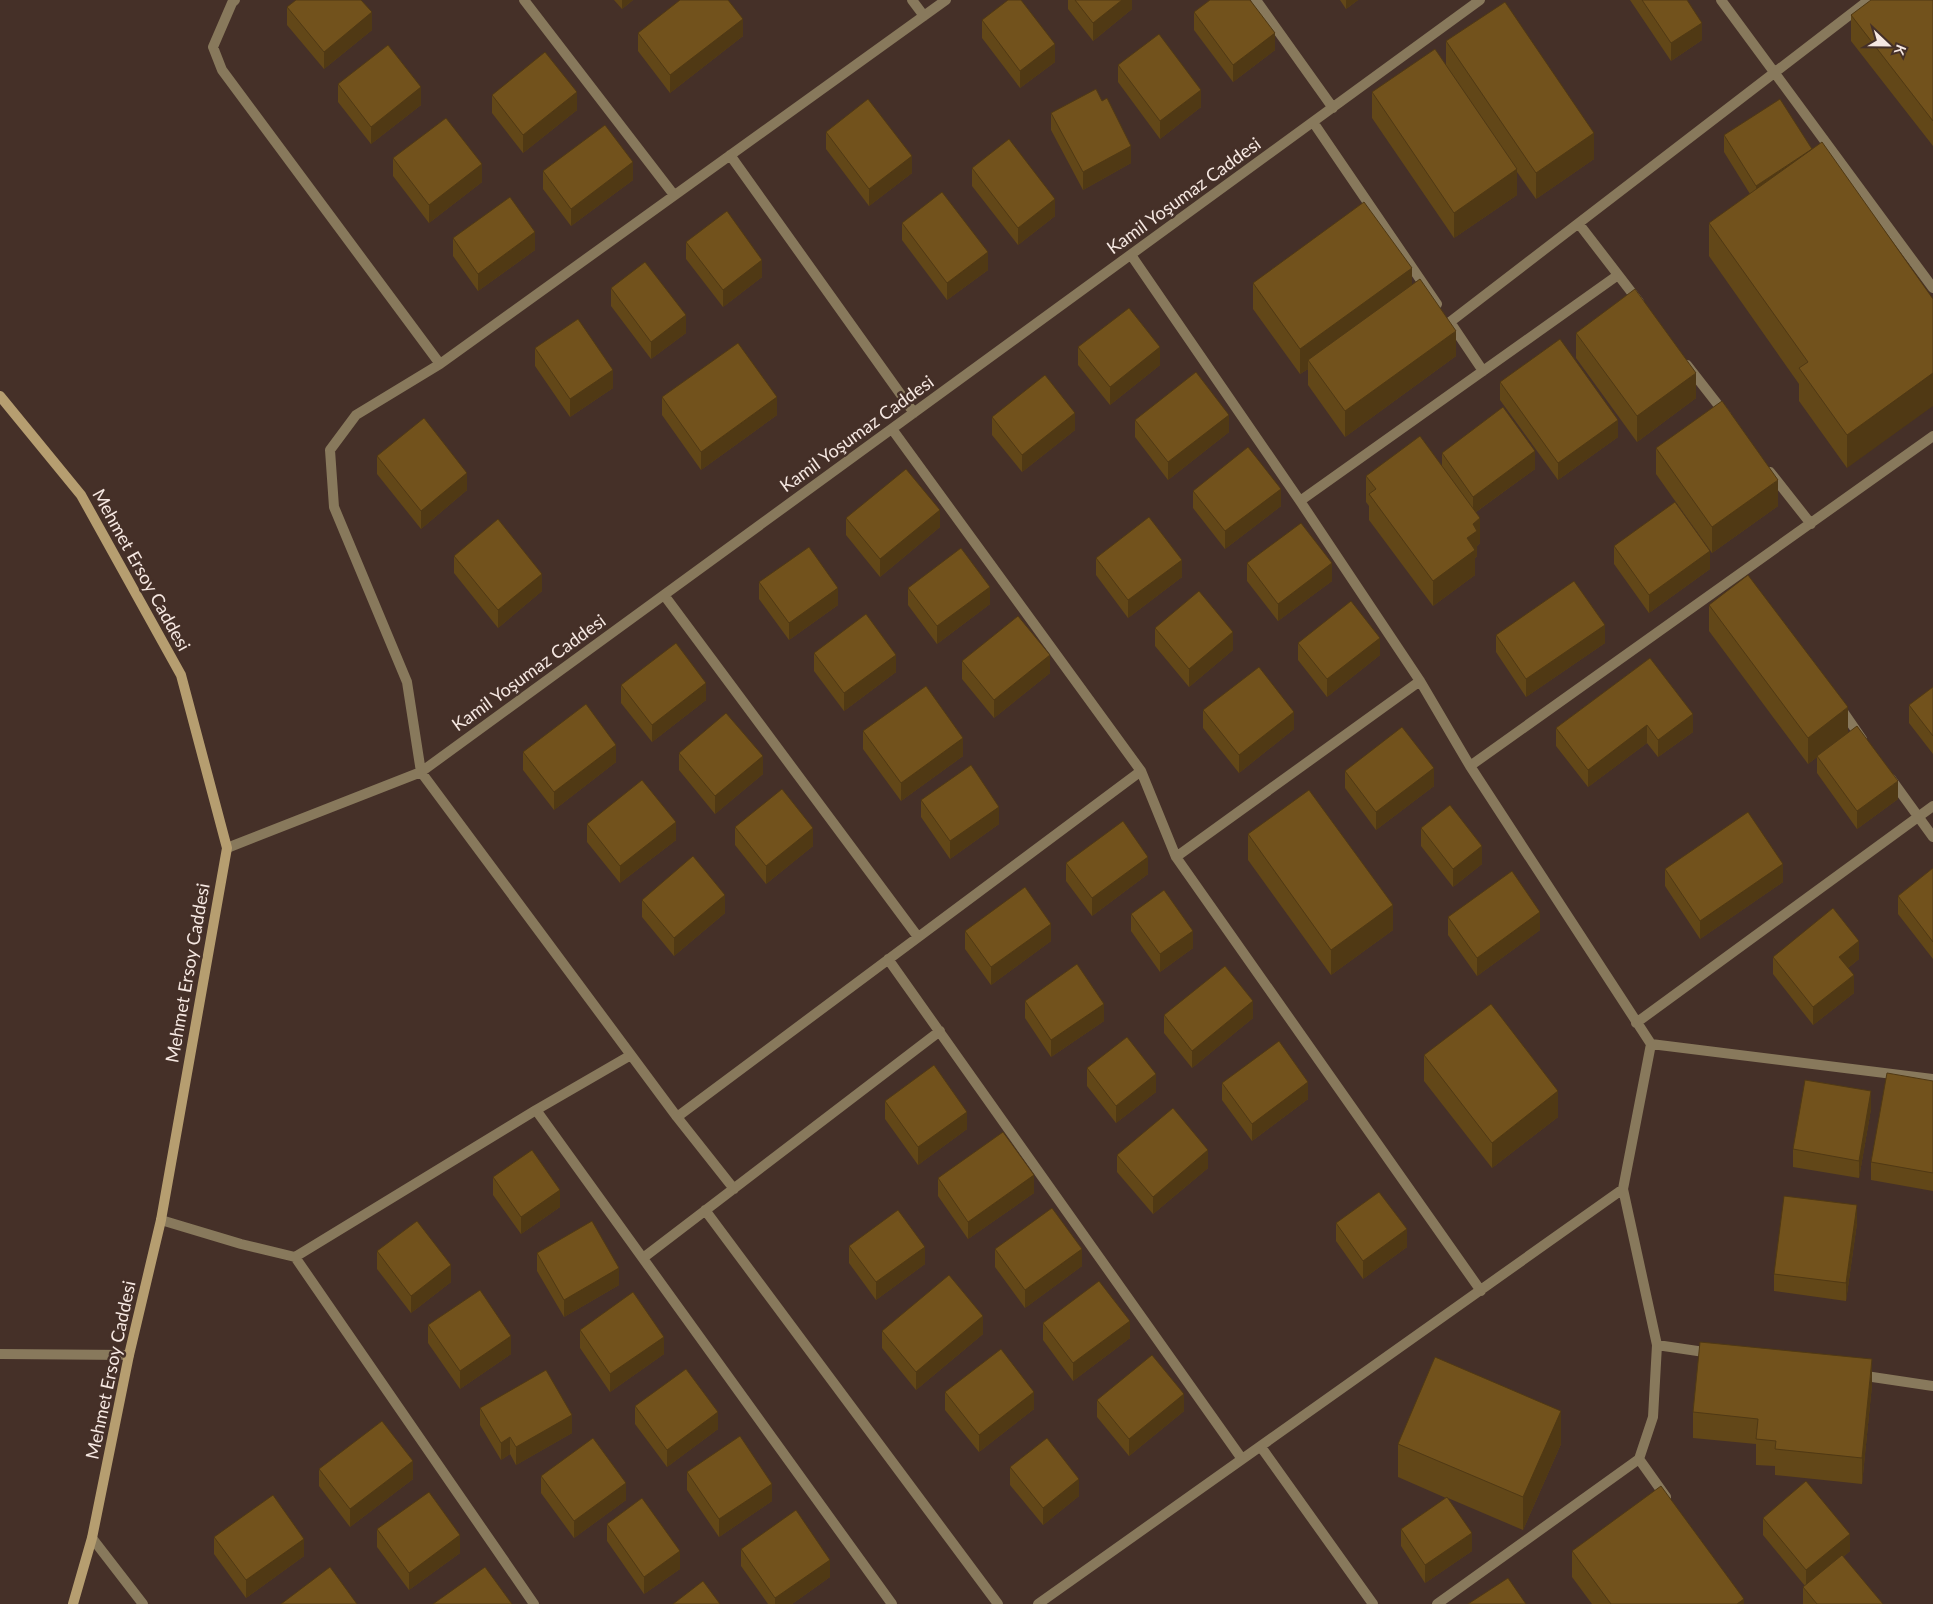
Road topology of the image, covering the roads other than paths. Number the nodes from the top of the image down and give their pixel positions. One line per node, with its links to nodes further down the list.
1 (235, 0): 22 (street)
2 (524, 0): 14 (street)
3 (912, 0): 9 (street)
4 (946, 0): 9 (street)
5 (1256, 0): 11 (street)
6 (1480, 0): 11 (street, Kamil Yoşumaz Caddesi)
7 (1721, 0): 10 (street)
8 (1869, 0): 10 (street)
9 (924, 16): 13 (street)
10 (1775, 73): 15 (street); 18 (street)
11 (1333, 108): 12 (street, Kamil Yoşumaz Caddesi)
12 (1313, 122): 16 (street, Kamil Yoşumaz Caddesi); 20 (street)
13 (730, 155): 14 (street); 25 (street)
14 (674, 195): 22 (street)
15 (1579, 224): 17 (street); 20 (street)
16 (1131, 255): 25 (street, Kamil Yoşumaz Caddesi); 30 (street)
17 (1618, 275): 19 (street); 23 (street)
18 (1933, 288)
19 (1648, 314)
20 (1450, 322): 23 (street)
21 (1678, 353): 26 (street)
22 (440, 364): 39 (street)
23 (1483, 371): 30 (street)
24 (0, 396): 43 (street, Mehmet Ersoy Caddesi)
25 (914, 412): 27 (street, Kamil Yoşumaz Caddesi)
26 (1732, 423)
27 (892, 429): 32 (street, Kamil Yoşumaz Caddesi); 37 (street)
28 (1933, 436): 31 (street)
29 (1763, 462): 31 (street)
30 (1300, 501): 33 (street)
31 (1811, 524): 36 (street)
32 (664, 595): 39 (street, Kamil Yoşumaz Caddesi); 45 (street)
33 (1420, 681): 36 (street); 44 (street)
34 (1834, 699): 35 (street)
35 (1868, 746)
36 (1470, 766): 47 (street)
37 (1141, 770): 44 (street); 45 (street)
38 (1884, 770): 41 (street)
39 (421, 772): 43 (street, Kamil Yoşumaz Caddesi); 50 (street)
40 (1933, 806): 41 (street)
41 (1918, 817): 42 (street); 47 (street)
42 (1933, 837)
43 (226, 848): 57 (street, Mehmet Ersoy Caddesi)
44 (1176, 857): 60 (street)
45 (918, 936): 46 (street)
46 (888, 959): 48 (street); 53 (street)
47 (1636, 1023): 49 (street)
48 (940, 1031): 54 (street); 68 (street)
49 (1651, 1044): 51 (street); 55 (street)
50 (631, 1055): 52 (street); 53 (street)
51 (1933, 1079)
52 (536, 1110): 58 (street); 59 (street)
53 (677, 1117): 54 (street)
54 (734, 1189): 56 (street)
55 (1623, 1189): 60 (street); 61 (street)
56 (705, 1210): 59 (street); 76 (street)
57 (161, 1220): 58 (street); 63 (street, Mehmet Ersoy Caddesi)
58 (295, 1256): 74 (street)
59 (643, 1258): 75 (street)
60 (1481, 1291): 67 (street)
61 (1658, 1345): 64 (street); 69 (street)
62 (0, 1354): 63 (street)
63 (129, 1355): 71 (street, Mehmet Ersoy Caddesi)
64 (1726, 1356)
65 (1844, 1373): 66 (street)
66 (1933, 1386)
67 (1261, 1447): 68 (street); 78 (street)
68 (1242, 1459): 77 (street)
69 (1639, 1459): 70 (street); 79 (street)
70 (1674, 1507)
71 (92, 1538): 72 (street, Mehmet Ersoy Caddesi); 73 (street)
72 (73, 1604)
73 (143, 1604)
74 (534, 1604)
75 (892, 1604)
76 (998, 1604)
77 (1038, 1604)
78 (1373, 1604)
79 (1437, 1604)

